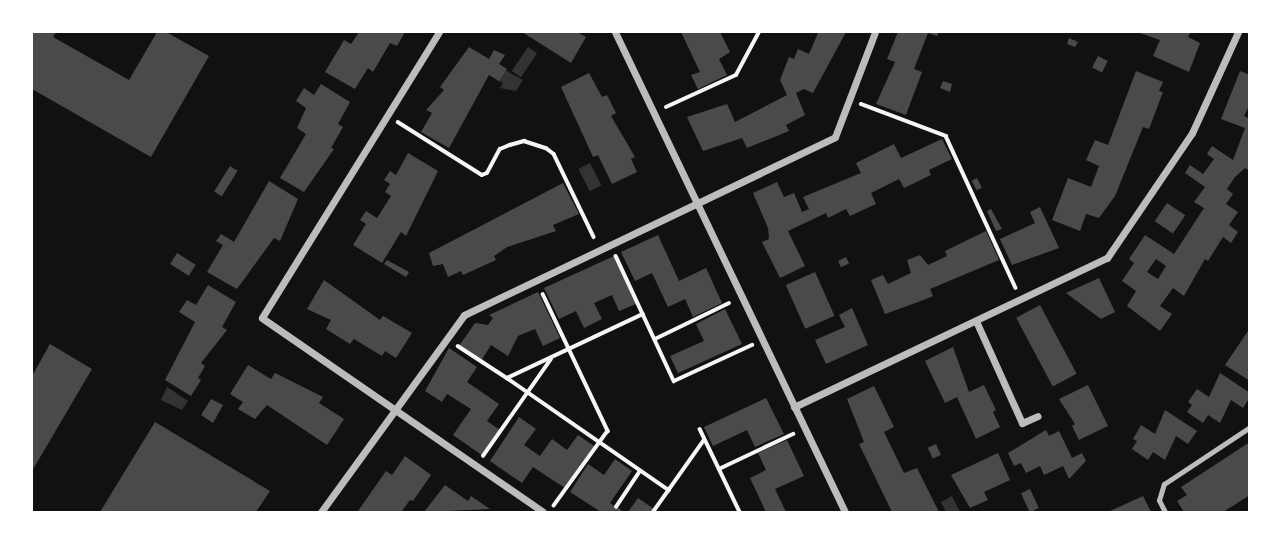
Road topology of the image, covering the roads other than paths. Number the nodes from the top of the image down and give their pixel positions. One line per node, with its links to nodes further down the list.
1 (439, 32): 8 (street)
2 (615, 32): 5 (street)
3 (875, 32): 5 (street)
4 (1238, 32): 6 (street)
5 (698, 200): 7 (street); 8 (street)
6 (976, 321): 7 (street); 9 (street)
7 (794, 407): 13 (street)
8 (393, 408): 11 (street); 12 (street)
9 (1038, 416)
10 (1250, 427): 14 (lane)
11 (321, 513)
12 (543, 513)
13 (845, 513)
14 (1165, 513)

